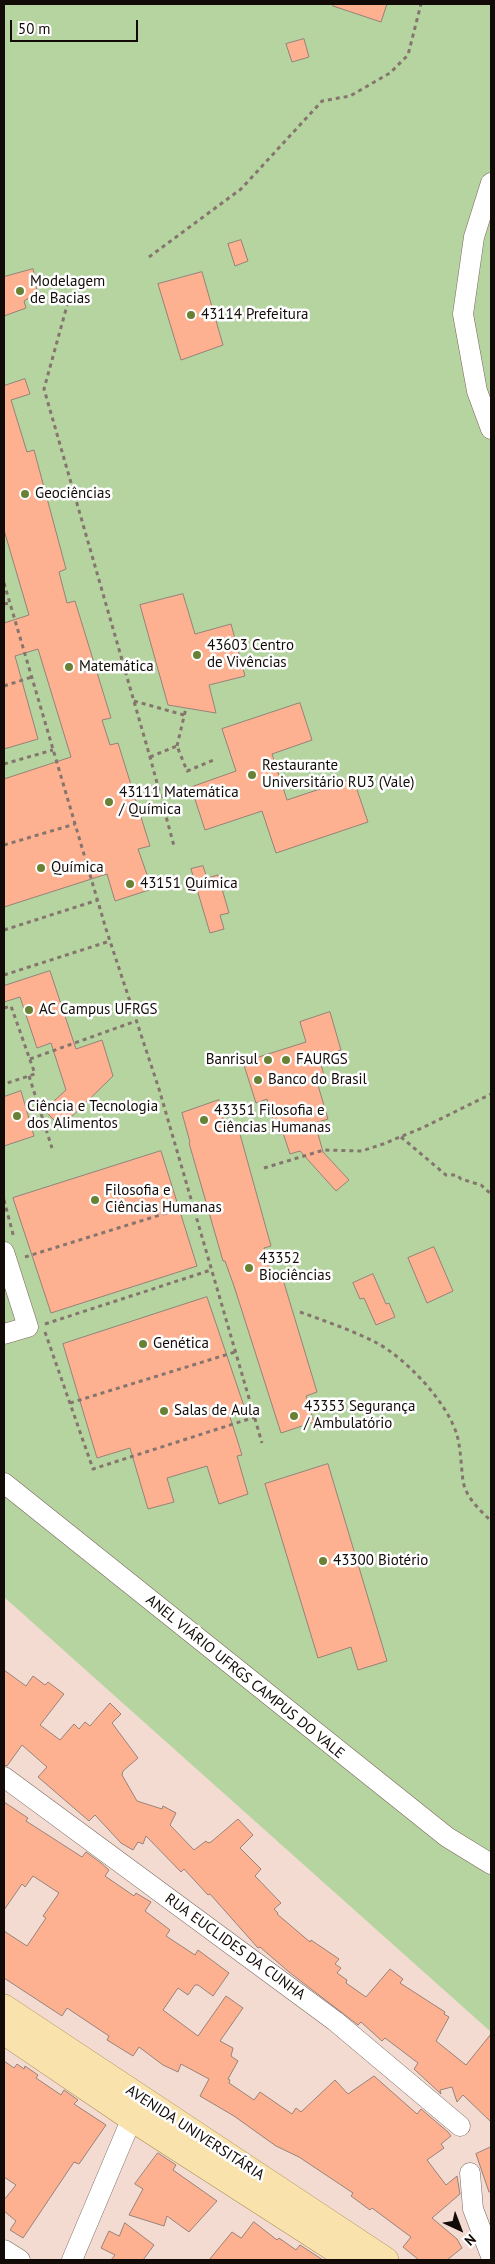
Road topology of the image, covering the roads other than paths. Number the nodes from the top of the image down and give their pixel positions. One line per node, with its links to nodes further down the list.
1 (491, 183): 2 (street)
2 (491, 429)
3 (13, 1251): 4 (street)
4 (4, 1334)
5 (4, 1483): 7 (street, ANEL VIÁRIO UFRGS CAMPUS DO VALE)
6 (4, 1777): 11 (street, RUA EUCLIDES DA CUNHA)
7 (491, 1864)
8 (4, 2007): 10 (main road, AVENIDA UNIVERSITÁRIA)
9 (4, 2032): 10 (main road, AVENIDA UNIVERSITÁRIA)
10 (136, 2108): 16 (street); 17 (main road, AVENIDA UNIVERSITÁRIA); 18 (main road, AVENIDA UNIVERSITÁRIA)
11 (460, 2126)
12 (470, 2173): 14 (street)
13 (4, 2250): 15 (street)
14 (491, 2256)
15 (20, 2260)
16 (72, 2260)
17 (351, 2260)
18 (386, 2260)

